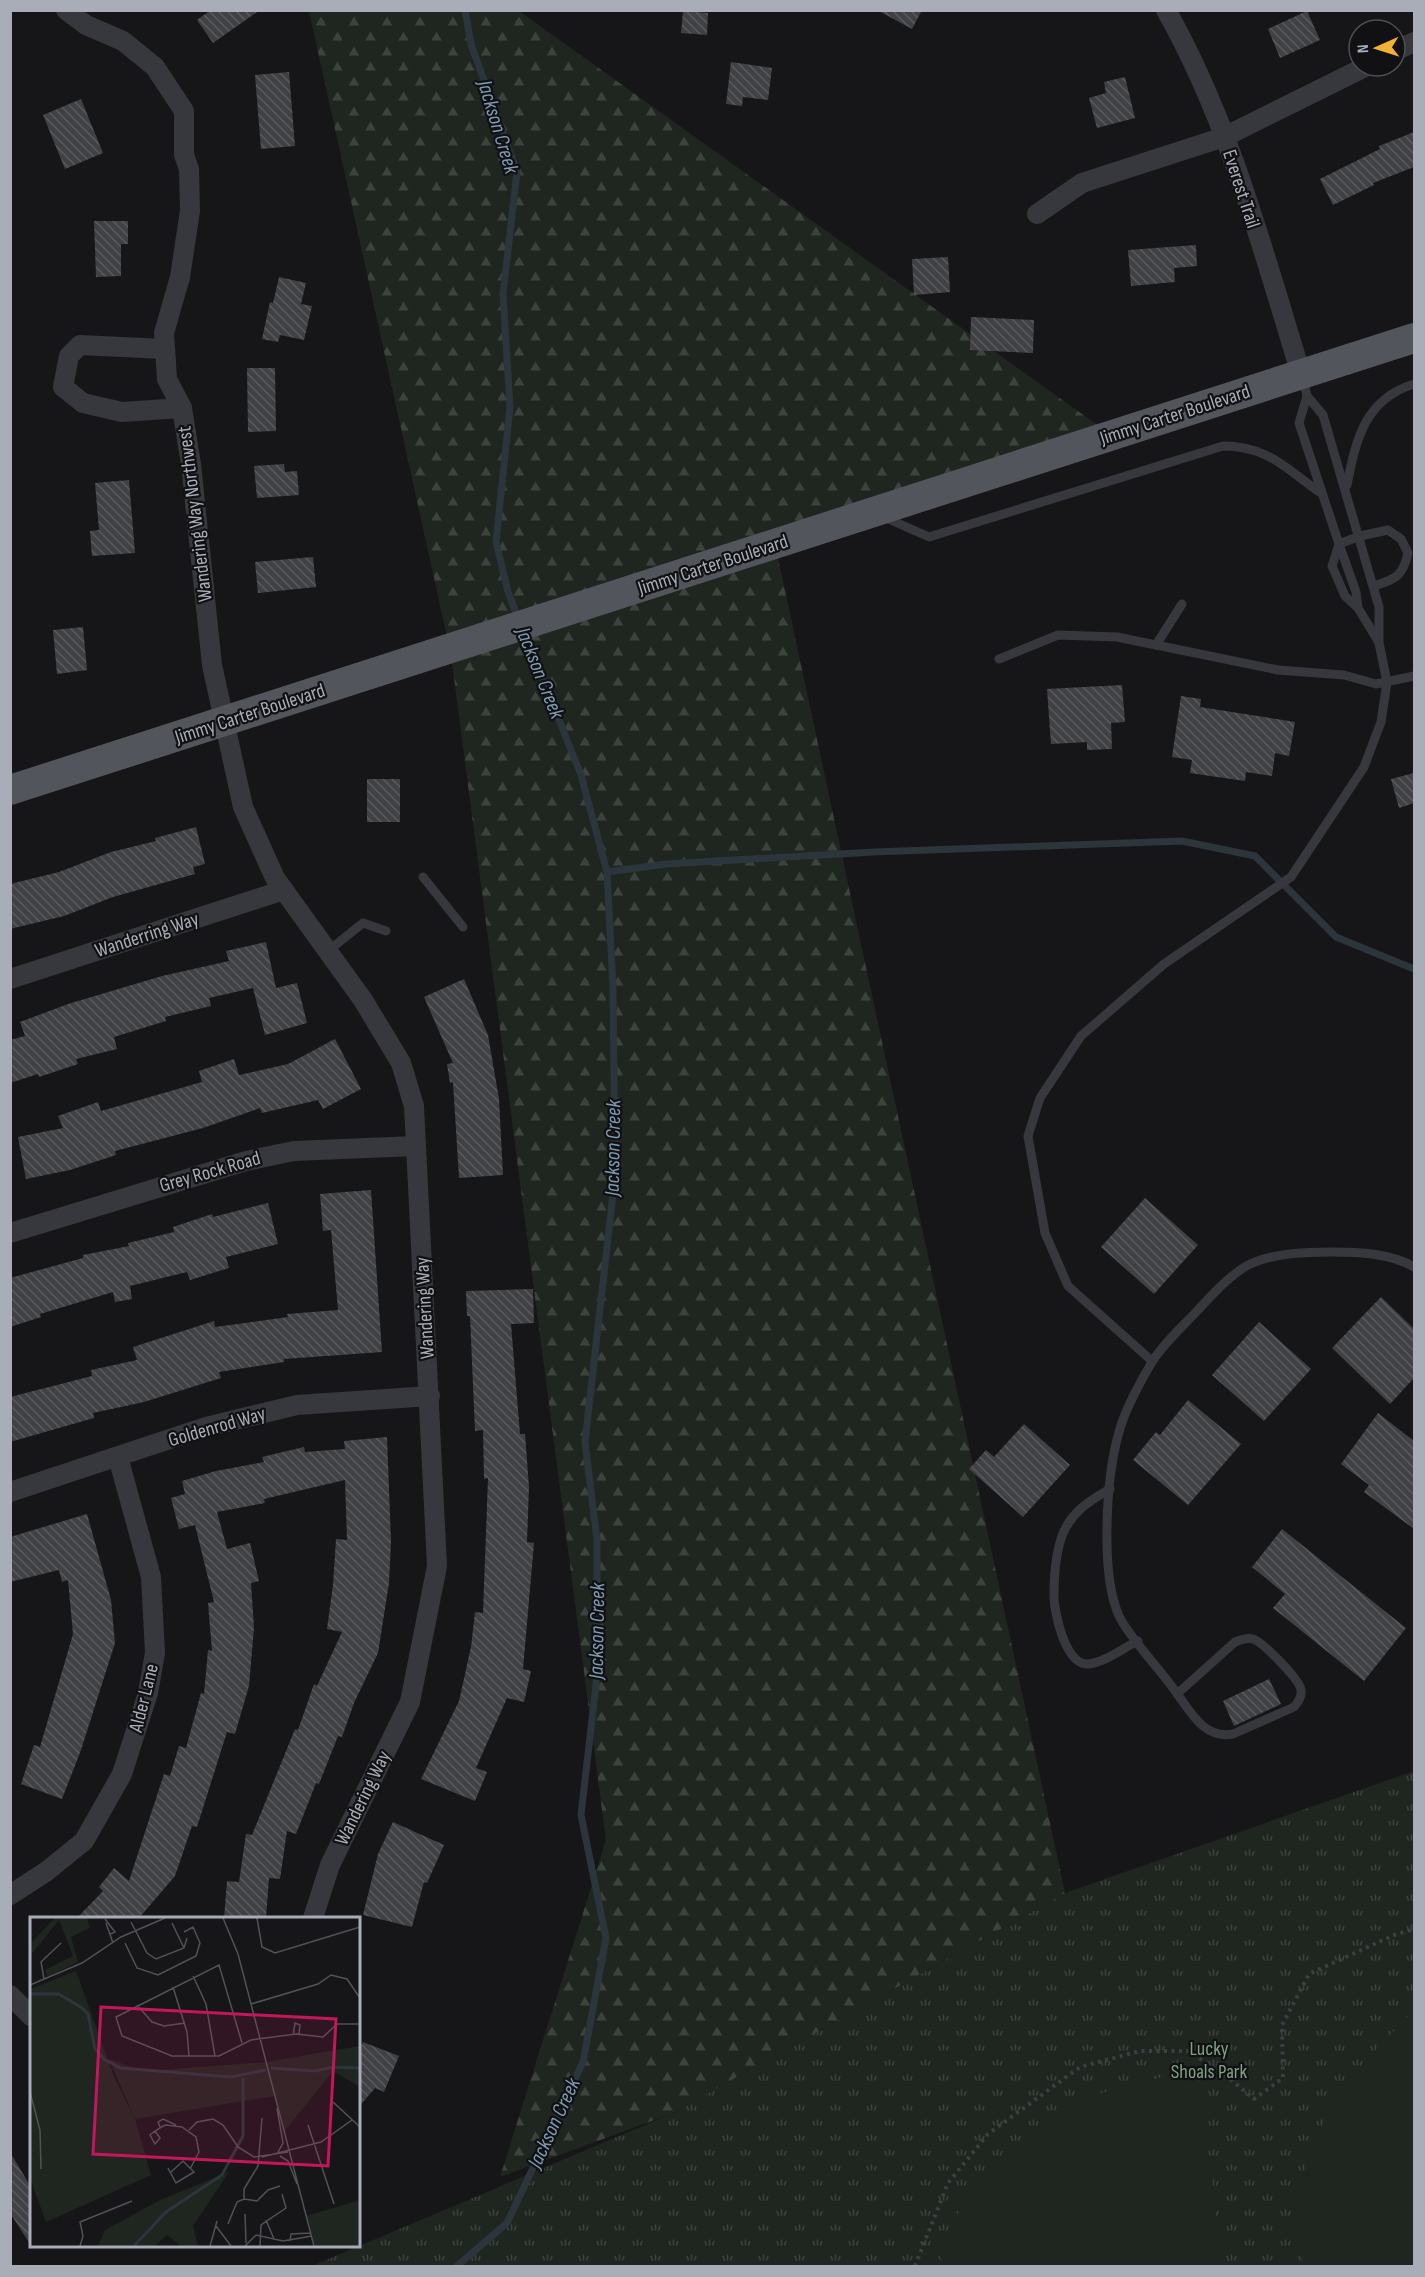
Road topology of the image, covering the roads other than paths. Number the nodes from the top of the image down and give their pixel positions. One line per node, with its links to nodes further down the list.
1 (66, 10): 7 (street, Wandering Way Northwest)
2 (1166, 10): 4 (street, Everest Trail)
3 (1347, 76): 4 (street)
4 (1224, 137): 5 (street); 9 (street, Everest Trail)
5 (1037, 214)
6 (1414, 338): 9 (main road, Jimmy Carter Boulevard)
7 (165, 349): 10 (street, Wandering Way Northwest); 10 (street)
8 (1414, 384): 11 (lane)
9 (1304, 385): 11 (lane); 12 (lane); 13 (main road, Jimmy Carter Boulevard)
10 (182, 408): 23 (street, Wandering Way Northwest)
11 (1346, 488): 14 (lane)
12 (1322, 493): 13 (lane); 15 (lane)
13 (873, 513): 23 (main road, Jimmy Carter Boulevard)
14 (1360, 536): 15 (lane); 16 (lane); 16 (lane)
15 (1339, 544): 18 (lane)
16 (1374, 586): 18 (lane)
17 (1182, 604): 19 (lane)
18 (1379, 643): 22 (lane)
19 (1156, 645): 20 (lane); 22 (lane)
20 (999, 659)
21 (1414, 676): 22 (lane)
22 (1387, 682): 34 (lane)
23 (225, 723): 24 (main road, Jimmy Carter Boulevard); 26 (street, Wandering Way)
24 (10, 790)
25 (423, 877): 27 (lane)
26 (284, 890): 29 (street, Wandering Way); 30 (street, Wanderring Way)
27 (463, 927)
28 (386, 931): 29 (lane)
29 (328, 951): 31 (street, Wandering Way)
30 (10, 979)
31 (416, 1146): 32 (street, Grey Rock Road); 35 (street, Wandering Way)
32 (10, 1233)
33 (1414, 1267): 34 (lane)
34 (1152, 1361): 37 (lane)
35 (430, 1396): 36 (street, Goldenrod Way); 42 (street, Wandering Way)
36 (118, 1456): 38 (street, Goldenrod Way); 41 (street, Alder Lane)
37 (1110, 1489): 39 (lane); 39 (lane)
38 (10, 1492)
39 (1138, 1641): 40 (lane)
40 (1177, 1694): 40 (lane)
41 (10, 1895)
42 (313, 1917)
43 (10, 1995): 44 (street)
44 (30, 2015)

